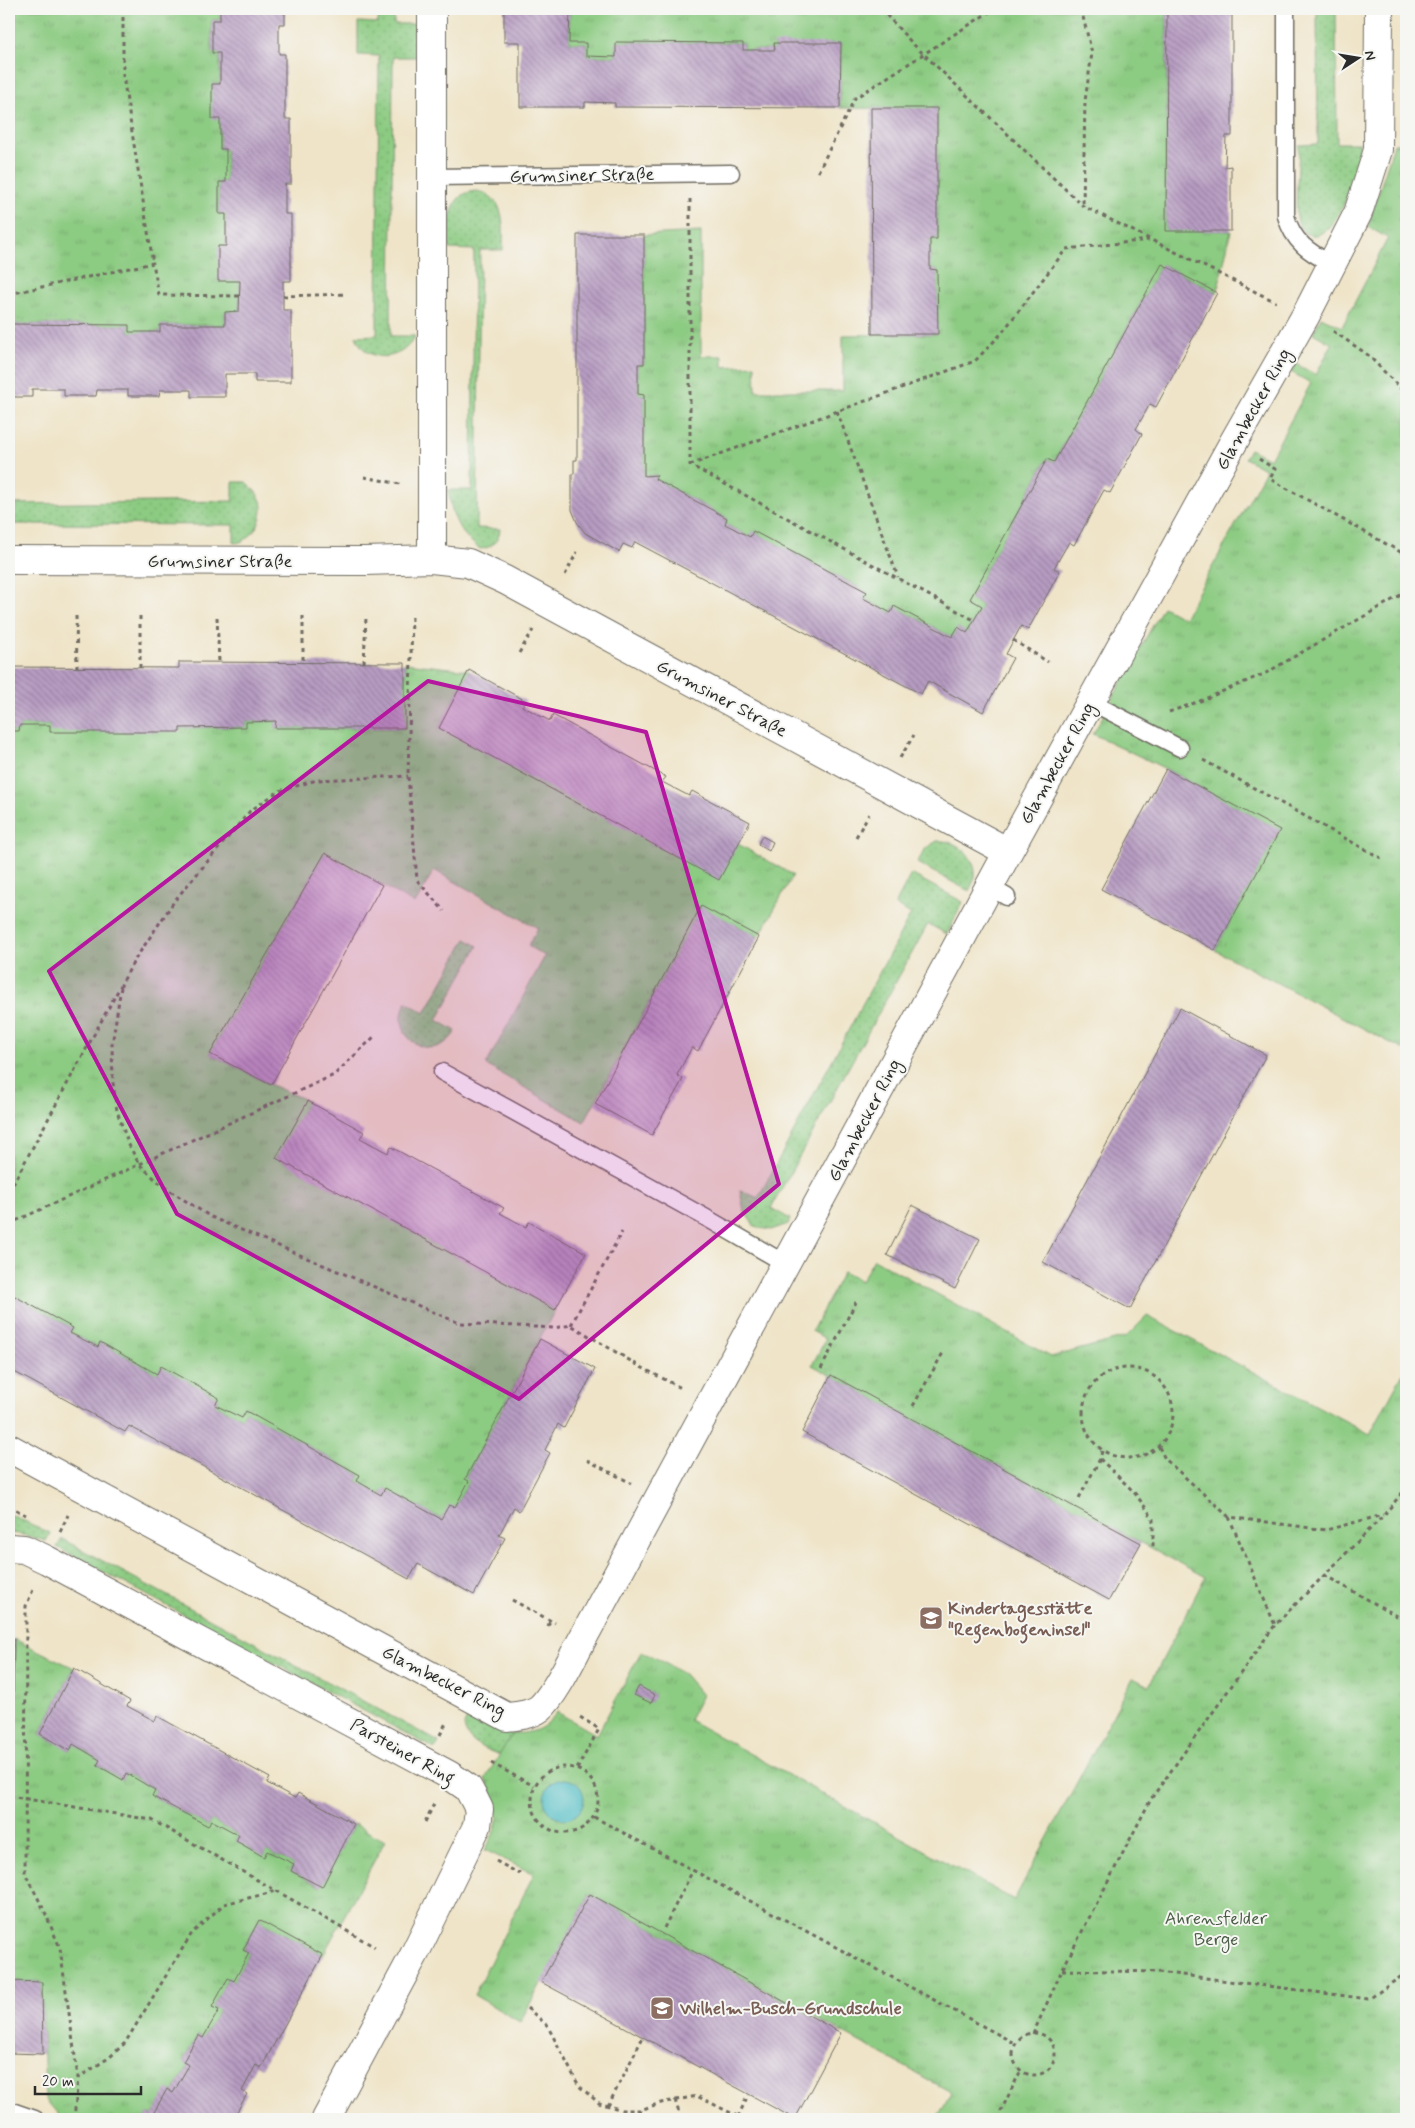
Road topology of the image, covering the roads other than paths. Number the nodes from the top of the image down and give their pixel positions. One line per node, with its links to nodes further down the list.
1 (432, 9): 5 (street)
2 (1286, 9): 6 (lane)
3 (1379, 9): 6 (street, Glambecker Ring)
4 (731, 173): 5 (lane, Grumsiner Straße)
5 (433, 177): 7 (street)
6 (1331, 264): 9 (street, Glambecker Ring)
7 (432, 559): 8 (street, Grumsiner Straße); 11 (street, Grumsiner Straße)
8 (9, 560)
9 (1091, 702): 10 (lane); 11 (street, Glambecker Ring)
10 (1180, 748)
11 (1008, 852): 13 (street, Glambecker Ring)
12 (442, 1072): 13 (lane)
13 (786, 1264): 14 (street, Glambecker Ring)
14 (9, 1448)
15 (9, 1548): 18 (street, Parsteiner Ring)
16 (9, 2110): 17 (lane)
17 (35, 2119)
18 (326, 2119)

